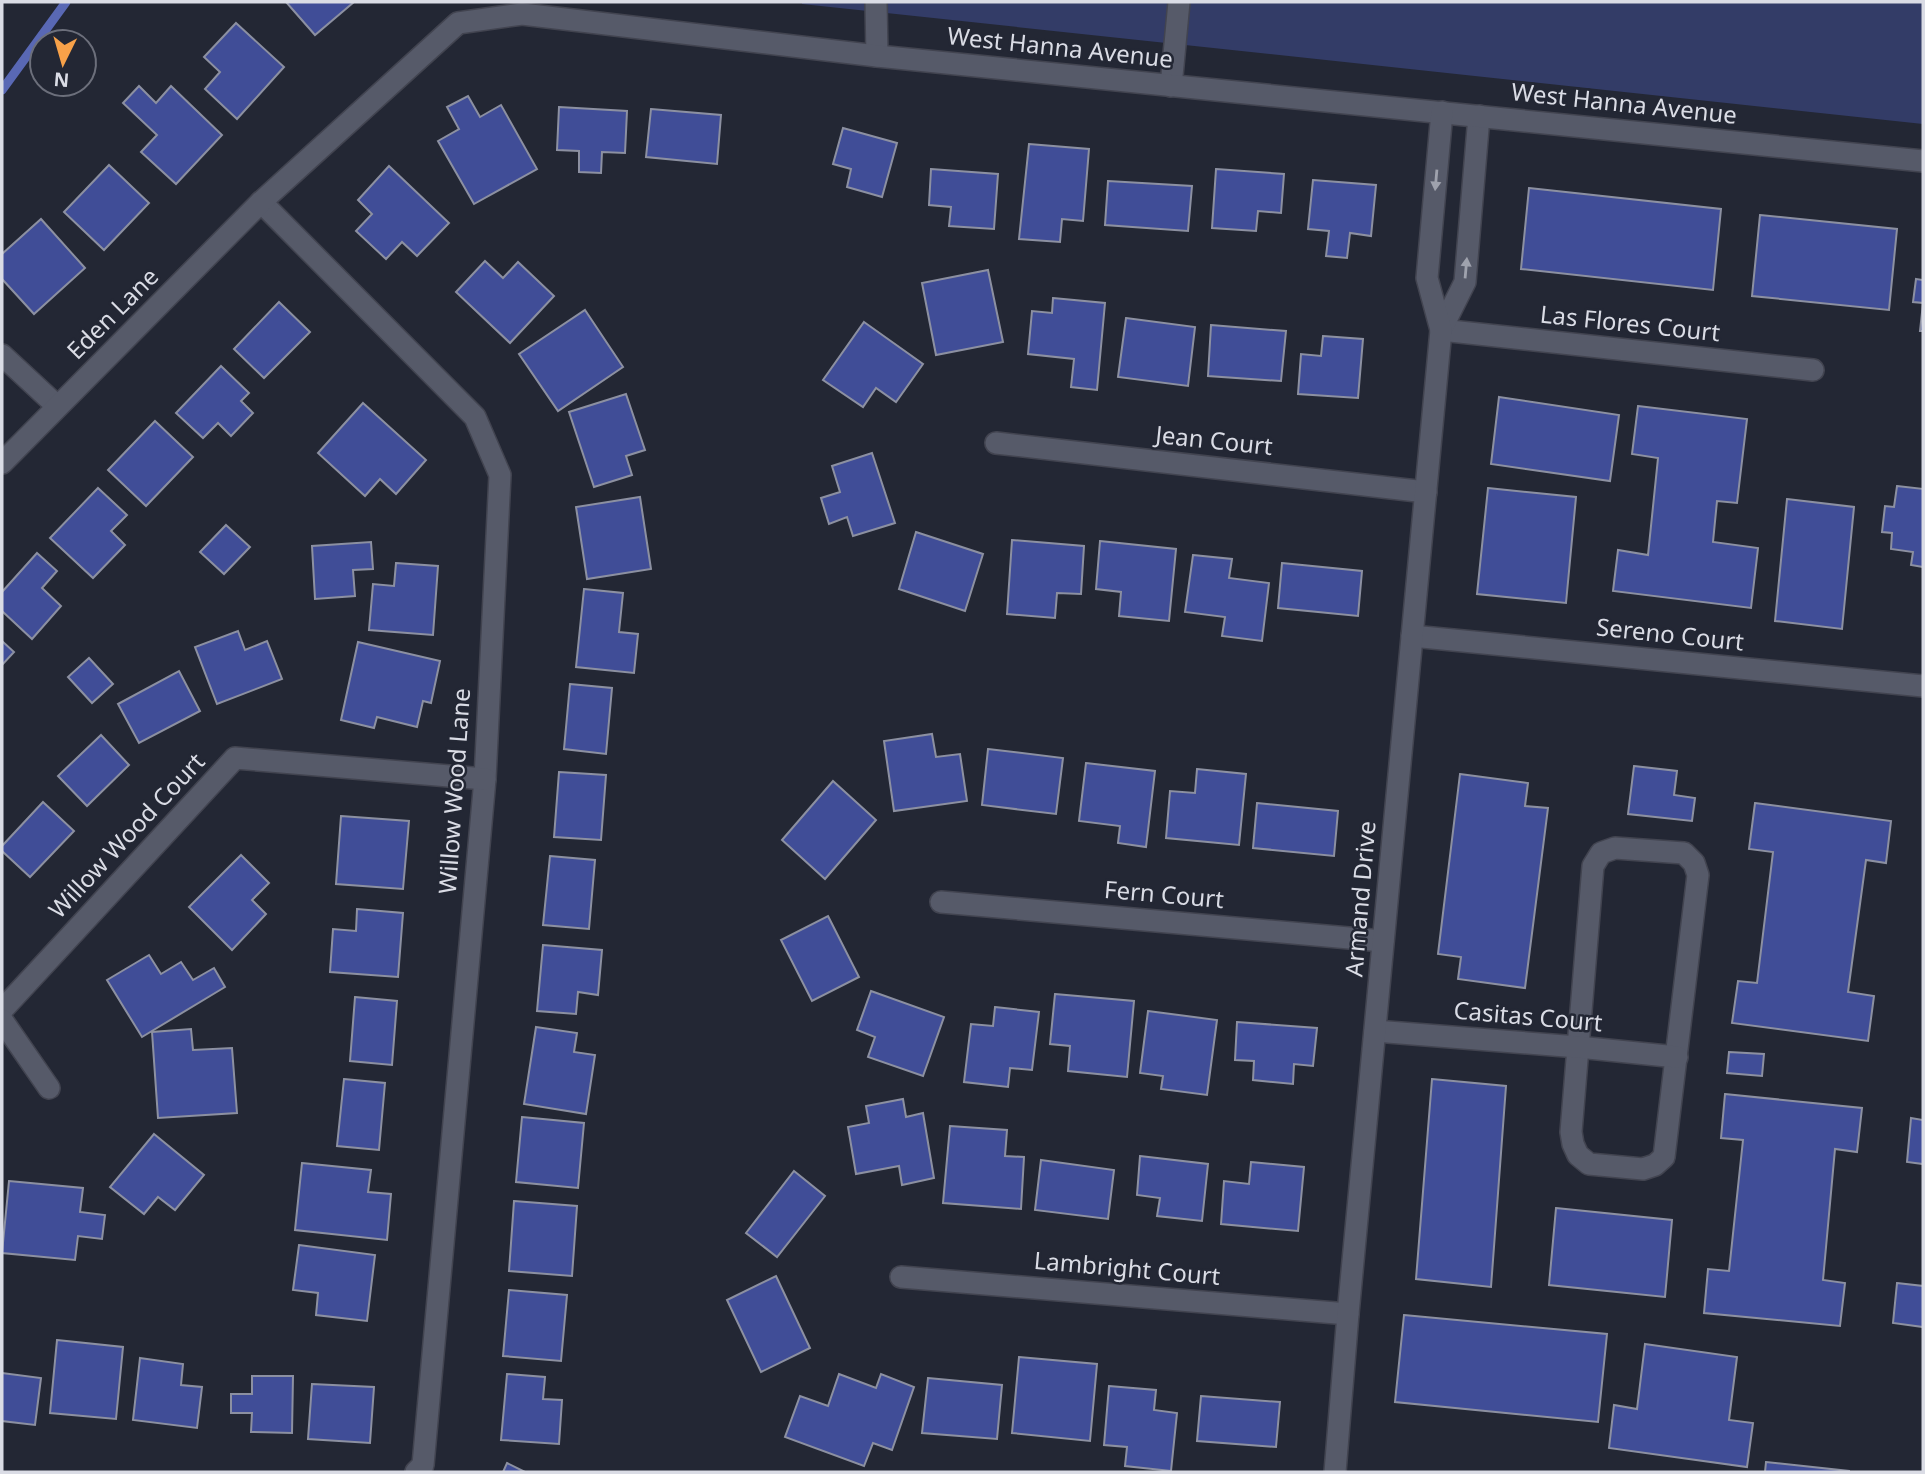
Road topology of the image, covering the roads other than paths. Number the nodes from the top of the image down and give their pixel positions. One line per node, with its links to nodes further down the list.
1 (876, 2): 3 (street)
2 (1179, 2): 4 (street)
3 (877, 56): 4 (street, West Hanna Avenue); 8 (street, West Hanna Avenue)
4 (1171, 86): 5 (street, West Hanna Avenue)
5 (1442, 112): 6 (street, West Hanna Avenue); 9 (street, Armand Drive, one-way to 9)
6 (1479, 116): 7 (street, West Hanna Avenue); 9 (street, Armand Drive, one-way to 6)
7 (1923, 161)
8 (261, 202): 12 (street, Eden Lane); 18 (street, Willow Wood Lane)
9 (1441, 330): 11 (street, Las Flores Court); 15 (street, Armand Drive)
10 (2, 355): 12 (street)
11 (1813, 370)
12 (57, 407): 14 (street, Eden Lane)
13 (996, 443): 15 (street, Jean Court)
14 (2, 463)
15 (1426, 492): 16 (street, Armand Drive)
16 (1412, 636): 17 (street, Sereno Court); 20 (street, Armand Drive)
17 (1923, 686)
18 (485, 779): 21 (street, Willow Wood Court); 29 (street, Willow Wood Lane)
19 (941, 902): 20 (street, Fern Court)
20 (1383, 941): 23 (street, Armand Drive)
21 (2, 1010)
22 (2, 1020): 26 (street)
23 (1375, 1031): 24 (street, Casitas Court); 28 (street, Armand Drive)
24 (1578, 1047): 25 (street, Casitas Court); 25 (street); 25 (street)
25 (1677, 1058)
26 (48, 1088)
27 (901, 1277): 28 (street, Lambright Court)
28 (1348, 1314): 30 (street, Armand Drive)
29 (416, 1472)
30 (1335, 1472)

